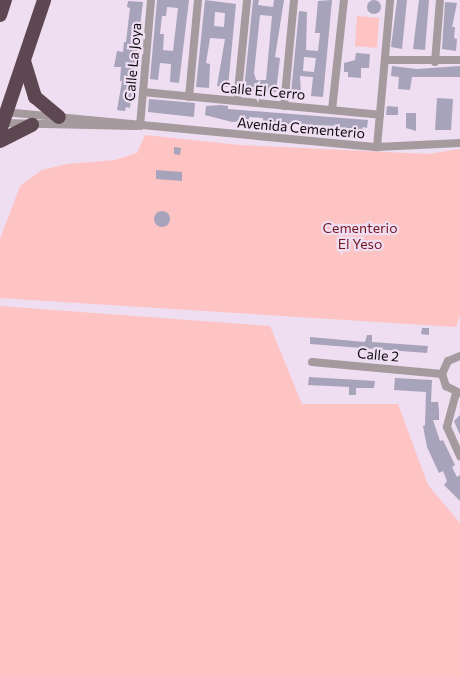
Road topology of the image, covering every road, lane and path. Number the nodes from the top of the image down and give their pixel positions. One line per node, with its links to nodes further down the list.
1 (6, 0): 10 (highway)
2 (44, 0): 11 (highway)
3 (151, 0): 15 (street, Calle La Joya)
4 (198, 0): 16 (street)
5 (247, 0): 17 (street)
6 (294, 0): 18 (street)
7 (344, 0): 19 (street)
8 (390, 0): 12 (street)
9 (440, 0): 14 (street)
10 (0, 15)
11 (24, 60): 21 (highway); 22 (highway)
12 (385, 60): 14 (street); 20 (street)
13 (460, 60): 14 (street)
14 (435, 62)
15 (143, 92): 16 (street, Calle El Cerro); 24 (street, Calle La Joya)
16 (189, 97): 17 (street, Calle El Cerro)
17 (237, 101): 18 (street, Calle El Cerro)
18 (284, 106): 19 (street, Calle El Cerro)
19 (332, 110): 20 (street, Calle El Cerro)
20 (380, 115): 27 (street)
21 (59, 117): 22 (street, Avenida Cementerio); 24 (street, Avenida Cementerio)
22 (2, 120): 23 (street, Avenida Cementerio)
23 (32, 125): 24 (street, Avenida Cementerio); 25 (highway)
24 (140, 126): 27 (street, Avenida Cementerio)
25 (0, 141)
26 (460, 143): 27 (street, Avenida Cementerio)
27 (377, 147)
28 (460, 356): 30 (street)
29 (312, 362): 30 (street, Calle 2)
30 (442, 374): 31 (street)
31 (458, 393): 32 (street)
32 (460, 456)

